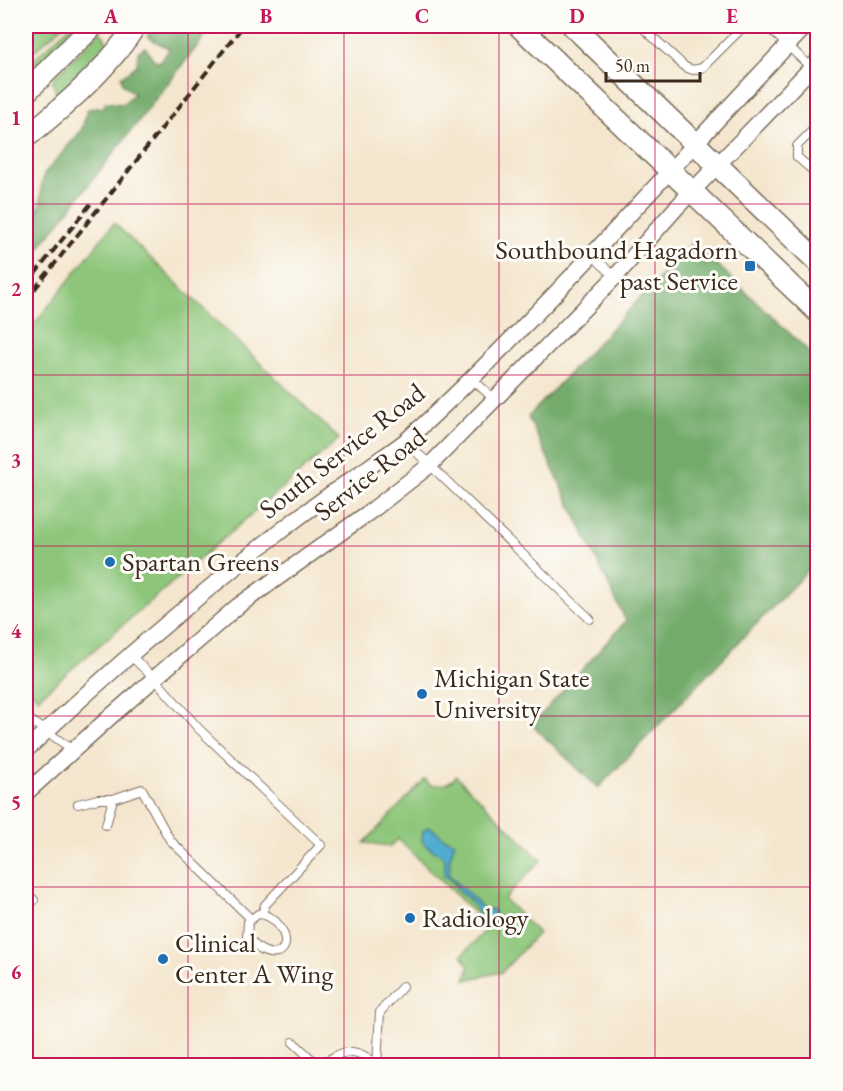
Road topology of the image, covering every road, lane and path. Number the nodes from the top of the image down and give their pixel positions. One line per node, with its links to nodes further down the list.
1 (93, 26): 11 (street)
2 (135, 26): 14 (street)
3 (519, 26): 17 (street)
4 (573, 26): 15 (street)
5 (641, 26): 6 (lane)
6 (744, 26)
7 (767, 26): 9 (lane)
8 (806, 26): 9 (street, South Service Road)
9 (787, 45): 10 (lane); 15 (street, South Service Road)
10 (815, 68): 16 (street, Service Road)
11 (32, 86): 13 (street)
12 (818, 125): 18 (lane)
13 (26, 129)
14 (26, 138)
15 (695, 142): 16 (street); 17 (street, South Service Road)
16 (718, 165): 19 (street, Service Road); 21 (street)
17 (669, 170): 19 (street); 20 (street, South Service Road)
18 (818, 176)
19 (692, 193): 22 (street, Service Road); 23 (street)
20 (592, 256): 22 (lane); 24 (street, South Service Road)
21 (818, 262)
22 (615, 277): 25 (street, Service Road)
23 (818, 312)
24 (471, 378): 25 (lane); 26 (street, South Service Road)
25 (494, 399): 27 (street, Service Road)
26 (405, 441): 27 (lane); 29 (street, South Service Road)
27 (430, 465): 28 (lane); 30 (street, Service Road)
28 (590, 619)
29 (131, 656): 30 (lane); 32 (street)
30 (154, 678): 34 (street, Service Road); 41 (lane)
31 (26, 717): 32 (lane)
32 (46, 731): 33 (street); 34 (lane)
33 (26, 750)
34 (73, 750): 35 (street, Service Road)
35 (26, 793)
36 (113, 799): 37 (lane); 38 (lane); 42 (lane)
37 (78, 804)
38 (106, 825)
39 (26, 893): 40 (lane)
40 (26, 909)
41 (262, 914): 42 (lane); 42 (lane)
42 (250, 918)
43 (403, 986): 46 (lane)
44 (293, 1042): 45 (lane)
45 (318, 1065): 46 (lane)
46 (378, 1065)

